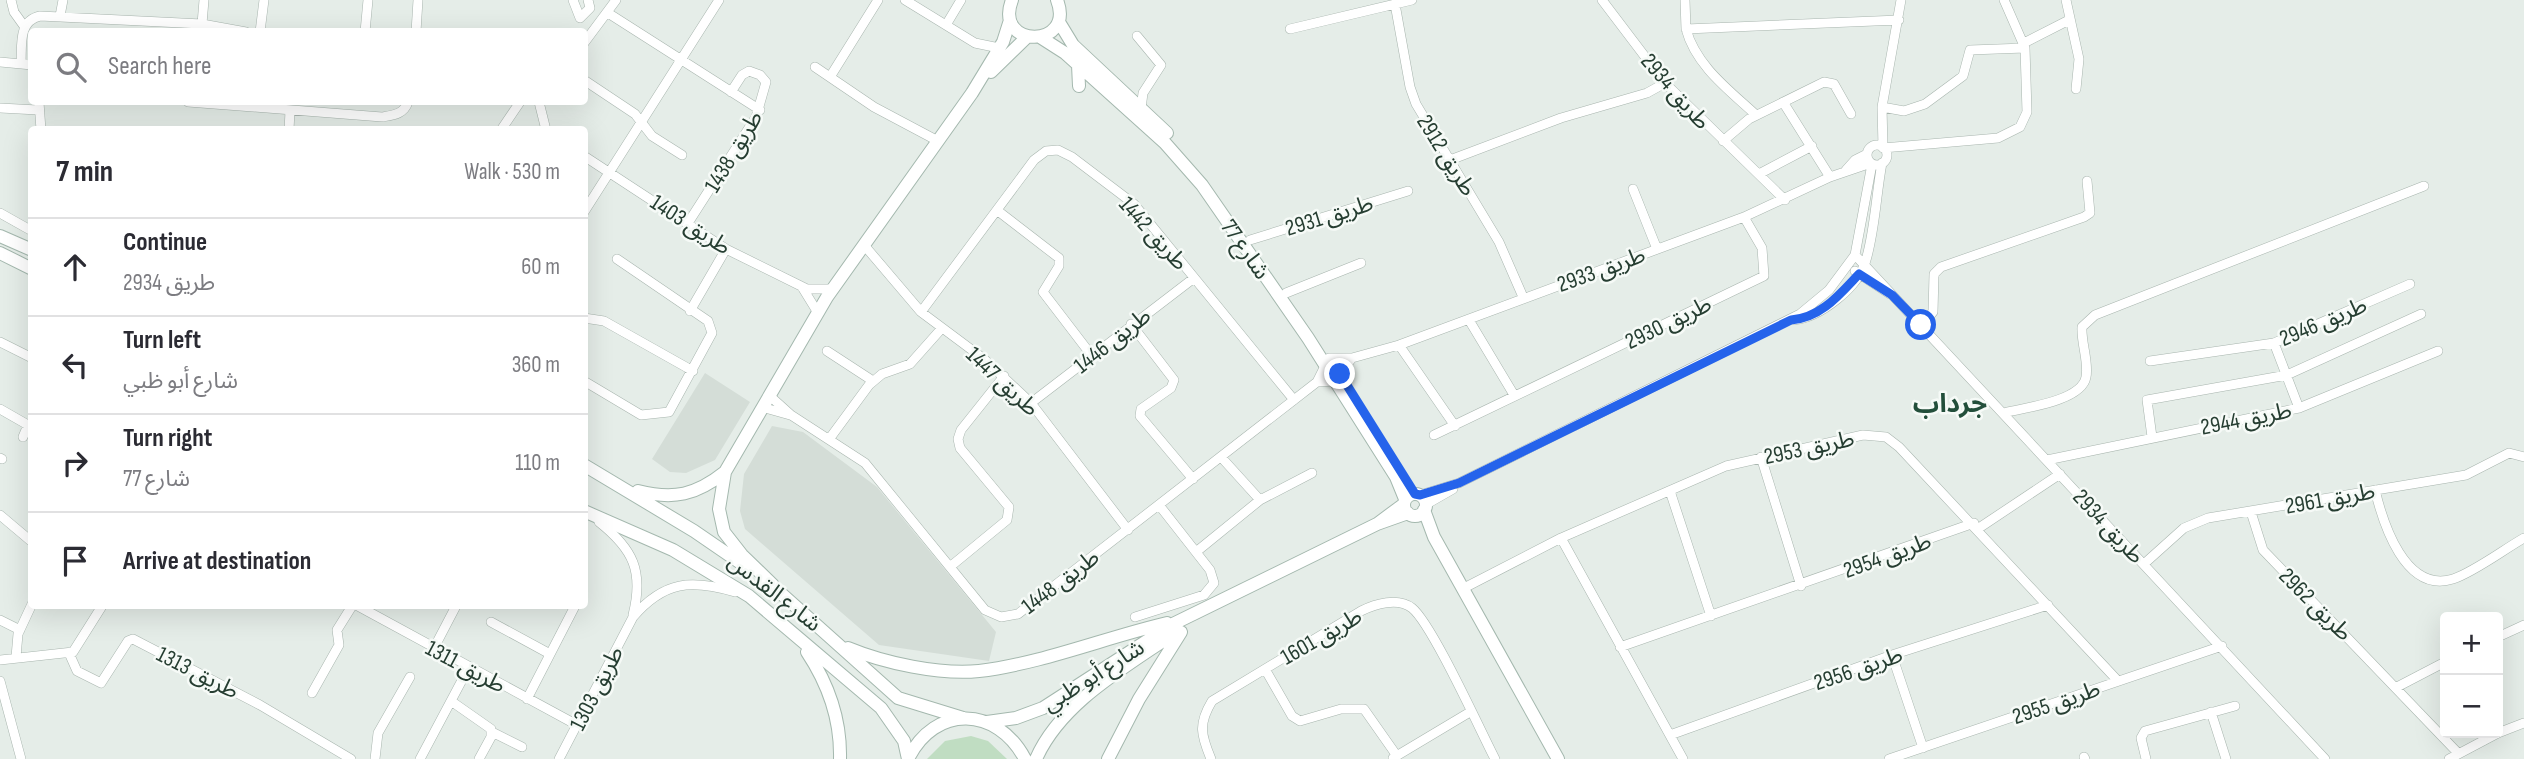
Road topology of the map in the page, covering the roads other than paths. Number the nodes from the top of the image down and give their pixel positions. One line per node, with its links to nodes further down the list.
1 (11, 0): 29 (street)
2 (63, 0): 24 (street)
3 (204, 0): 27 (street)
4 (264, 0): 31 (street)
5 (368, 0): 32 (street)
6 (418, 0): 33 (street)
7 (573, 0): 8 (street)
8 (588, 0)
9 (616, 0): 23 (street)
10 (719, 0): 43 (street)
11 (878, 0): 49 (street)
12 (905, 0): 28 (street)
13 (961, 0): 28 (street)
14 (1412, 0): 20 (street)
15 (1602, 0): 51 (street, طريق 2934)
16 (1685, 0): 35 (street)
17 (1901, 0): 25 (street, شارع أبو ظبي)
18 (2004, 0): 41 (street)
19 (2066, 0): 26 (street)
20 (1395, 4): 34 (street); 82 (street, طريق 2912)
21 (1009, 7): 37 (street); 42 (street)
22 (1059, 8): 38 (street); 57 (street, شارع 77)
23 (608, 13): 39 (street); 43 (street)
24 (60, 16): 27 (street); 29 (street)
25 (1899, 20): 35 (street); 64 (street, شارع أبو ظبي)
26 (2069, 20): 41 (street); 53 (street)
27 (202, 24): 30 (street)
28 (946, 25): 40 (street)
29 (24, 26): 45 (street)
30 (224, 28)
31 (260, 28)
32 (365, 28)
33 (416, 28)
34 (1290, 29)
35 (1686, 29): 70 (street)
36 (1137, 36): 56 (street)
37 (1027, 37): 38 (street); 55 (street)
38 (1040, 37): 47 (street, شارع 77)
39 (588, 38)
40 (975, 43): 42 (street); 46 (street)
41 (2024, 45): 64 (street); 80 (street)
42 (999, 48): 46 (street)
43 (682, 60): 54 (street); 71 (street)
44 (0, 62): 45 (street)
45 (26, 64)
46 (989, 64): 55 (street)
47 (1078, 65): 52 (street); 139 (street, شارع 77)
48 (815, 67): 49 (street)
49 (830, 77): 76 (street)
50 (588, 82): 71 (street)
51 (1665, 83): 77 (street, طريق 2934); 82 (street)
52 (1079, 86)
53 (2076, 89)
54 (731, 92): 67 (street); 67 (street, طريق 1438)
55 (972, 93): 76 (street)
56 (1143, 93): 57 (street); 66 (street)
57 (1127, 94): 66 (street, شارع 77)
58 (1783, 102): 69 (street); 70 (street); 78 (street)
59 (222, 105): 68 (street)
60 (407, 105): 68 (street)
61 (518, 105): 74 (street)
62 (539, 105): 75 (street)
63 (39, 106): 65 (street); 72 (street)
64 (1882, 107): 80 (street, شارع أبو ظبي)
65 (0, 108)
66 (1141, 109): 100 (street, شارع 77)
67 (760, 110): 97 (street, طريق 1438)
68 (290, 111): 73 (street)
69 (1851, 114)
70 (1756, 115): 77 (street)
71 (642, 124): 79 (street); 84 (street)
72 (41, 126)
73 (289, 126)
74 (503, 126)
75 (545, 126)
76 (938, 141): 101 (street)
77 (1723, 141): 85 (street, طريق 2934)
78 (1812, 146): 85 (street); 86 (street)
79 (682, 155)
80 (1877, 156): 83 (street, طريق 2933); 90 (street, شارع أبو ظبي)
81 (588, 158): 84 (street, طريق 1403)
82 (1450, 160): 119 (street, طريق 2912)
83 (1846, 170): 86 (street, طريق 2933); 90 (street)
84 (610, 172): 93 (street); 97 (street, طريق 1403)
85 (1759, 174): 92 (street, طريق 2934)
86 (1830, 177): 92 (street, طريق 2933)
87 (2087, 181): 128 (street)
88 (2424, 186): 153 (street)
89 (1633, 190): 104 (street)
90 (1872, 190): 106 (street, شارع أبو ظبي); 109 (street, شارع أبو ظبي)
91 (1408, 191): 100 (street, طريق 2931)
92 (1785, 200): 96 (street, طريق 2933)
93 (588, 206)
94 (999, 211): 113 (street, طريق 1442); 121 (street, طريق 1442); 136 (street)
95 (0, 214): 98 (street)
96 (1744, 217): 104 (street, طريق 2933); 147 (street, طريق 2930)
97 (688, 223): 103 (street, طريق 1403)
98 (28, 229)
99 (0, 236): 102 (street)
100 (1250, 240): 117 (street, شارع 77)
101 (864, 245): 116 (street); 121 (street, طريق 1447)
102 (28, 248)
103 (726, 248): 115 (street, طريق 1403); 120 (street)
104 (1657, 249): 119 (street, طريق 2933)
105 (0, 253): 111 (street)
106 (1855, 255): 109 (street, طريق 2934); 110 (street, شارع أبو ظبي)
107 (617, 259): 120 (street)
108 (1361, 263): 117 (street)
109 (1865, 264): 112 (street, شارع أبو ظبي); 118 (street, طريق 2934)
110 (1849, 266): 112 (street, طريق 2934); 126 (street, شارع أبو ظبي)
111 (28, 267)
112 (1859, 274): 118 (street, طريق 2934); 126 (street, شارع أبو ظبي)
113 (1194, 278): 127 (street, طريق 1446); 148 (street, طريق 1442)
114 (2410, 284): 130 (street, طريق 2946)
115 (800, 286): 116 (street, طريق 1403); 122 (street, طريق 1403)
116 (832, 289): 122 (street)
117 (1286, 293): 139 (street, شارع 77)
118 (1892, 295): 128 (street, طريق 2934)
119 (1523, 297): 125 (street, طريق 2933)
120 (690, 311): 140 (street)
121 (921, 312): 129 (street, طريق 1447)
122 (818, 313): 149 (street)
123 (2421, 314): 141 (street)
124 (588, 318): 140 (street)
125 (1469, 320): 132 (street, طريق 2933); 147 (street)
126 (1791, 320): 173 (street, شارع أبو ظبي)
127 (1131, 324): 136 (street, طريق 1446); 167 (street)
128 (1921, 325): 153 (street, طريق 2934)
129 (942, 328): 142 (street, طريق 1447); 144 (street)
130 (2274, 343): 138 (street, طريق 2946); 141 (street)
131 (1, 344): 135 (street)
132 (1399, 345): 137 (street, طريق 2933); 154 (street)
133 (827, 351): 144 (street)
134 (2438, 351): 151 (street, طريق 2944)
135 (28, 356)
136 (1092, 356): 150 (street, طريق 1446)
137 (1352, 358): 139 (street, طريق 2933); 143 (street)
138 (2150, 361)
139 (1327, 362): 143 (street, شارع 77); 145 (street, طريق 1448)
140 (693, 371): 146 (street)
141 (2287, 375): 151 (street); 157 (street)
142 (1004, 376): 150 (street, طريق 1447); 185 (street)
143 (1338, 378): 145 (street); 173 (street, شارع 77)
144 (873, 381): 158 (street)
145 (1317, 382): 148 (street, طريق 1448)
146 (588, 383)
147 (1514, 395): 154 (street, طريق 2930)
148 (1294, 400): 159 (street, طريق 1448)
149 (768, 402): 158 (street, طريق 1448); 164 (street)
150 (1031, 403): 179 (street, طريق 1447)
151 (2299, 408): 157 (street, طريق 2944)
152 (0, 409): 156 (street)
153 (2003, 413): 162 (street, طريق 2934)
154 (1455, 426): 155 (street, طريق 2930)
155 (1434, 435)
156 (23, 437)
157 (2152, 437): 162 (street, طريق 2944)
158 (830, 438): 185 (street, طريق 1448)
159 (1220, 457): 167 (street, طريق 1448); 171 (street)
160 (1761, 457): 170 (street, طريق 2953); 178 (street, طريق 2953); 187 (street)
161 (2524, 457): 169 (street, طريق 2961)
162 (2047, 460): 166 (street, طريق 2934)
163 (588, 467): 168 (street, شارع القدس)
164 (725, 472): 168 (street); 186 (street)
165 (1312, 473): 171 (street)
166 (2060, 474): 178 (street, طريق 2954); 184 (street, طريق 2934)
167 (1193, 479): 172 (street, طريق 1448)
168 (625, 487): 186 (street, شارع القدس)
169 (2375, 490): 175 (street, طريق 2961); 181 (street)
170 (1670, 491): 180 (street, طريق 2953); 197 (street)
171 (1260, 500): 183 (street)
172 (1160, 505): 179 (street, طريق 1448); 183 (street)
173 (1414, 505): 188 (street, شارع 77); 200 (street, شارع أبو ظبي)
174 (588, 512): 189 (street, شارع القدس)
175 (2250, 512): 184 (street, طريق 2961); 222 (street, طريق 2962)
176 (588, 513): 198 (street, طريق 1303)
177 (0, 515): 182 (street)
178 (1977, 526): 187 (street, طريق 2954); 190 (street, طريق 2953)
179 (1128, 530): 185 (street, طريق 1448)
180 (1561, 538): 188 (street, طريق 2953); 209 (street)
181 (2524, 538)
182 (28, 539)
183 (1196, 552): 199 (street)
184 (2145, 563): 208 (street, طريق 2934)
185 (951, 566)
186 (773, 584): 207 (street, شارع القدس)
187 (1801, 586): 197 (street, طريق 2954)
188 (1464, 588): 254 (street, شارع 77)
189 (748, 596): 198 (street, طريق 1303); 205 (street, شارع القدس)
190 (2048, 605): 213 (street, طريق 2956); 221 (street, طريق 2953)
191 (30, 609): 204 (street)
192 (101, 609): 211 (street)
193 (353, 609): 223 (street)
194 (361, 609): 210 (street, طريق 1311)
195 (454, 609): 210 (street)
196 (573, 609): 212 (street)
197 (1711, 616): 209 (street, طريق 2954)
198 (633, 617): 232 (street, طريق 1303)
199 (1135, 617)
200 (1189, 619): 207 (street); 230 (street, شارع أبو ظبي); 250 (street, شارع أبو ظبي); 251 (street)
201 (0, 620): 204 (street)
202 (491, 622): 212 (street)
203 (2524, 625): 206 (street)
204 (20, 630): 214 (street)
205 (791, 633): 247 (street); 248 (street, شارع القدس)
206 (2503, 635)
207 (840, 645): 229 (street, شارع القدس)
208 (2222, 646): 221 (street, طريق 2955); 259 (street, طريق 2934)
209 (1620, 647): 235 (street)
210 (433, 648): 217 (street, طريق 1311)
211 (69, 653): 214 (street); 242 (street, طريق 1313)
212 (550, 654): 224 (street)
213 (1892, 656): 235 (street, طريق 2956); 238 (street)
214 (16, 657): 215 (street)
215 (0, 660)
216 (2440, 665): 222 (street)
217 (469, 667): 224 (street, طريق 1311); 225 (street)
218 (1265, 669): 227 (street, طريق 1601); 240 (street); 252 (street, طريق 1601)
219 (410, 677): 243 (street)
220 (0, 681): 241 (street)
221 (2118, 681): 238 (street, طريق 2955)
222 (2397, 687): 239 (street, طريق 2962)
223 (312, 693)
224 (527, 699): 232 (street, طريق 1311)
225 (451, 701): 234 (street); 244 (street)
226 (2235, 706): 228 (street)
227 (1470, 712): 240 (street); 253 (street, طريق 1601)
228 (2211, 712): 257 (street); 258 (street)
229 (962, 718): 230 (street, شارع القدس); 248 (street)
230 (987, 722): 249 (street)
231 (2524, 723): 233 (street)
232 (577, 725): 246 (street, طريق 1303)
233 (2503, 731)
234 (492, 732): 237 (street); 245 (street)
235 (1670, 735): 255 (street)
236 (2487, 738): 239 (street)
237 (522, 747)
238 (1923, 748): 256 (street, طريق 2955)
239 (2457, 752): 260 (street)
240 (1394, 757)
241 (21, 759)
242 (351, 759)
243 (375, 759)
244 (420, 759)
245 (479, 759)
246 (559, 759)
247 (840, 759)
248 (908, 759)
249 (1025, 759)
250 (1035, 759)
251 (1108, 759)
252 (1211, 759)
253 (1495, 759)
254 (1558, 759)
255 (1683, 759)
256 (1889, 759)
257 (2147, 759)
258 (2226, 759)
259 (2325, 759)
260 (2449, 759)

